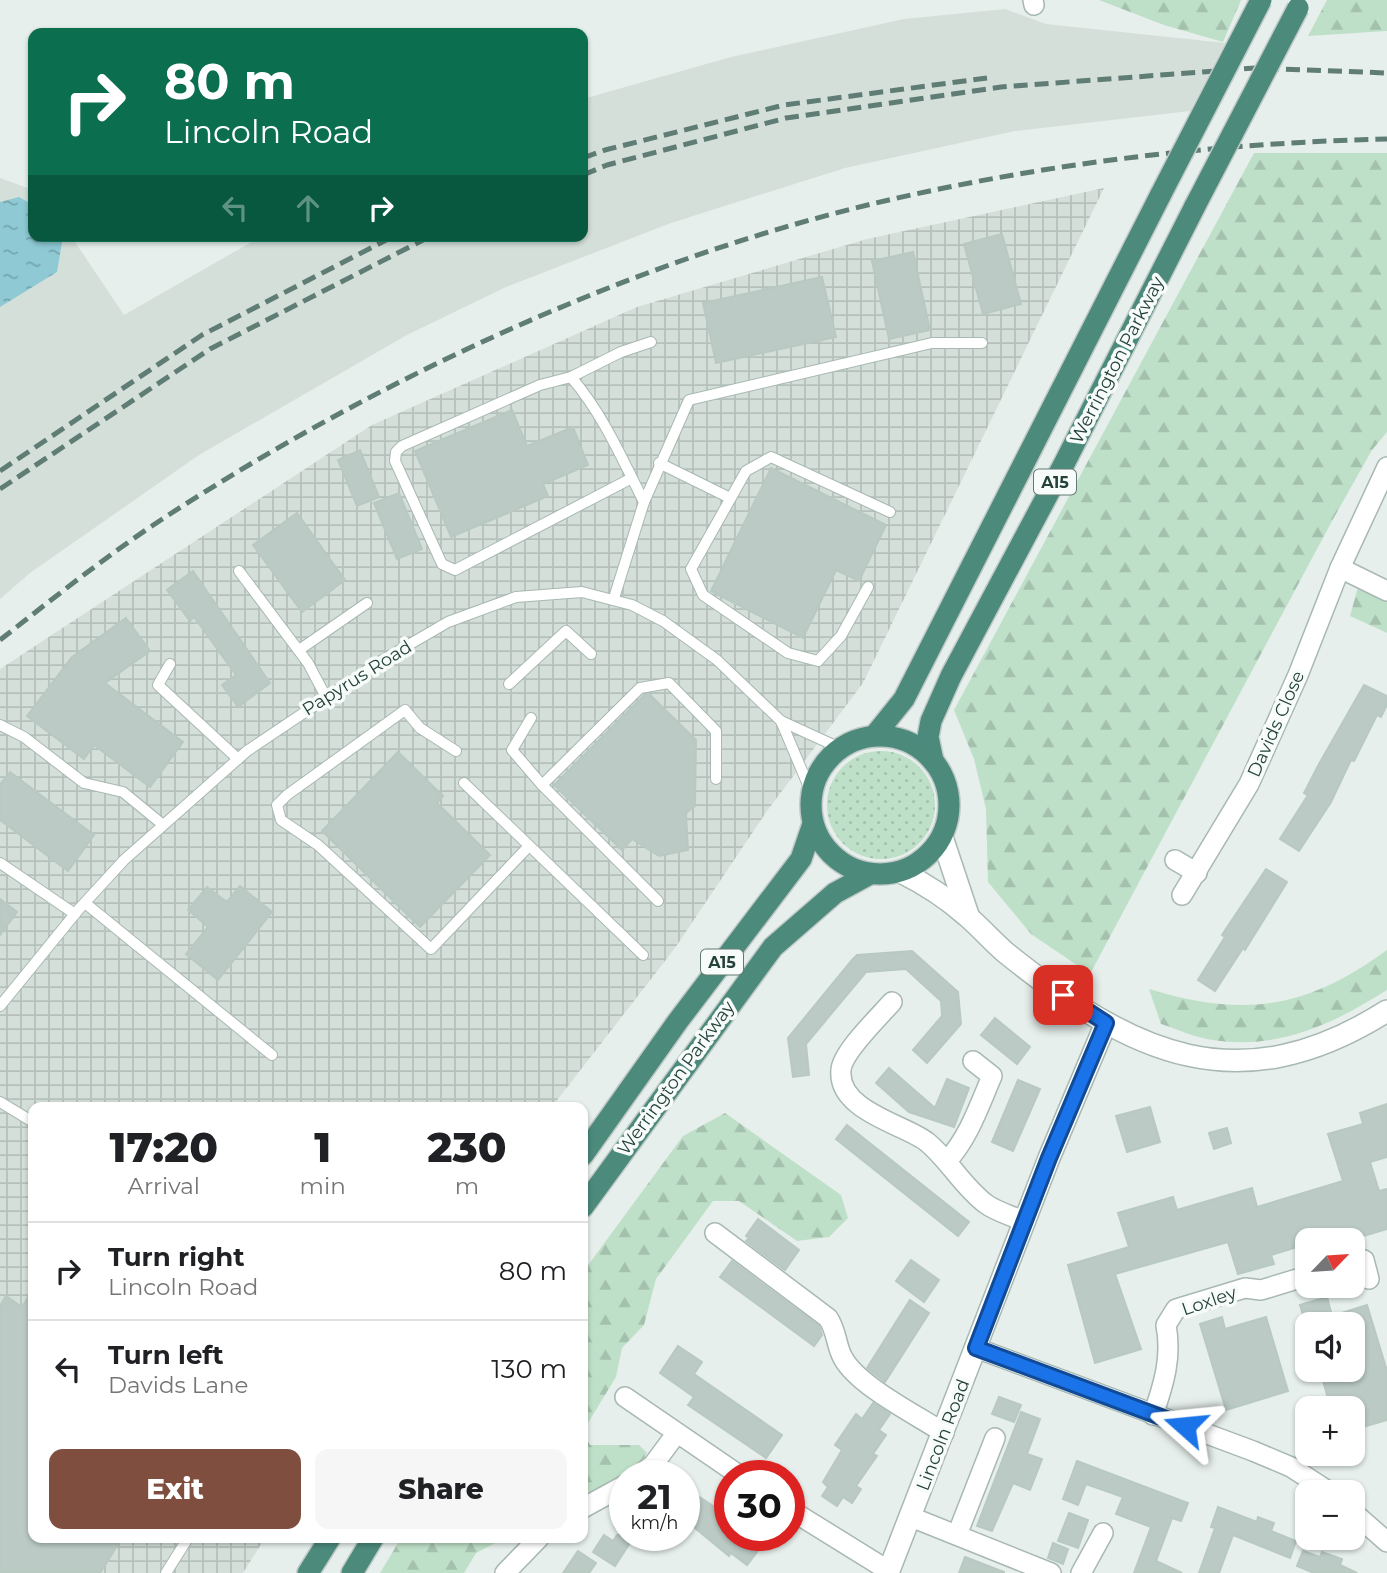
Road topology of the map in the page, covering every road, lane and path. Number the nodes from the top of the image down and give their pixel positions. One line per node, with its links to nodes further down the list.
1 (1261, 0): 26 (highway, Werrington Parkway / A15, bridge)
2 (1300, 4): 30 (highway, Werrington Parkway / A15, bridge)
3 (650, 342): 5 (lane)
4 (982, 343): 6 (lane)
5 (571, 377): 8 (lane); 8 (lane)
6 (659, 463): 9 (lane); 10 (lane)
7 (1387, 467): 12 (street, Davids Close)
8 (632, 478): 10 (lane)
9 (730, 498): 11 (lane); 14 (lane)
10 (644, 502): 16 (lane)
11 (890, 512)
12 (1340, 568): 15 (street); 42 (street, Davids Close)
13 (239, 570): 18 (lane)
14 (868, 587)
15 (1387, 591)
16 (614, 598): 22 (lane, Papyrus Road); 24 (lane, Papyrus Road)
17 (367, 603): 18 (lane)
18 (299, 650): 22 (lane)
19 (591, 654): 21 (lane)
20 (170, 664): 29 (lane)
21 (509, 684)
22 (326, 696): 29 (lane, Papyrus Road)
23 (531, 718): 33 (lane)
24 (781, 721): 27 (lane, Papyrus Road); 34 (lane, Papyrus Road)
25 (0, 725): 35 (lane)
26 (875, 735): 27 (highway); 30 (highway)
27 (840, 748): 34 (highway)
28 (456, 751): 38 (lane)
29 (237, 759): 35 (lane, Papyrus Road)
30 (933, 761): 37 (highway)
31 (716, 779): 33 (lane)
32 (464, 783): 38 (lane)
33 (542, 785): 45 (lane)
34 (811, 792): 36 (highway)
35 (162, 824): 46 (lane, Papyrus Road)
36 (813, 824): 43 (highway); 59 (highway, Werrington Parkway / A15)
37 (942, 837): 41 (highway); 48 (street)
38 (529, 846): 49 (lane)
39 (1175, 860): 42 (street)
40 (0, 863): 47 (lane)
41 (901, 872): 43 (highway); 48 (street)
42 (1197, 873): 44 (street, Davids Close)
43 (870, 874): 61 (highway, Werrington Parkway / A15)
44 (1182, 895)
45 (658, 901)
46 (85, 903): 47 (lane, Papyrus Road); 55 (lane)
47 (75, 914): 50 (lane, Papyrus Road)
48 (969, 917): 54 (street)
49 (643, 955)
50 (4, 993): 52 (lane, Papyrus Road)
51 (892, 1002): 60 (street)
52 (0, 1006)
53 (1387, 1011): 54 (street)
54 (1106, 1023): 62 (street, Lincoln Road)
55 (272, 1055)
56 (973, 1061): 60 (street)
57 (0, 1102): 58 (lane)
58 (28, 1119)
59 (588, 1148)
60 (947, 1161): 62 (street)
61 (588, 1200)
62 (1026, 1222): 67 (street, Lincoln Road)
63 (715, 1233): 70 (street)
64 (1365, 1264): 65 (street)
65 (1369, 1279)
66 (1295, 1280): 69 (street, Loxley)
67 (976, 1348): 69 (street); 70 (street, Lincoln Road)
68 (625, 1397): 71 (street)
69 (1153, 1415): 75 (street)
70 (944, 1433): 78 (street, Lincoln Road)
71 (676, 1434): 73 (street); 74 (street)
72 (995, 1438): 82 (street)
73 (657, 1460)
74 (716, 1460)
75 (1312, 1480)
76 (609, 1494): 77 (street)
77 (588, 1505)
78 (911, 1517): 82 (street); 88 (street, Lincoln Road)
79 (805, 1519): 88 (street)
80 (1365, 1523): 83 (street)
81 (1102, 1533): 94 (street)
82 (957, 1535): 93 (street)
83 (1387, 1542)
84 (185, 1543): 89 (lane)
85 (327, 1543): 90 (highway)
86 (370, 1543): 91 (highway)
87 (534, 1543): 92 (street)
88 (888, 1572)
89 (166, 1573)
90 (308, 1573)
91 (352, 1573)
92 (505, 1573)
93 (1051, 1573)
94 (1081, 1573)

